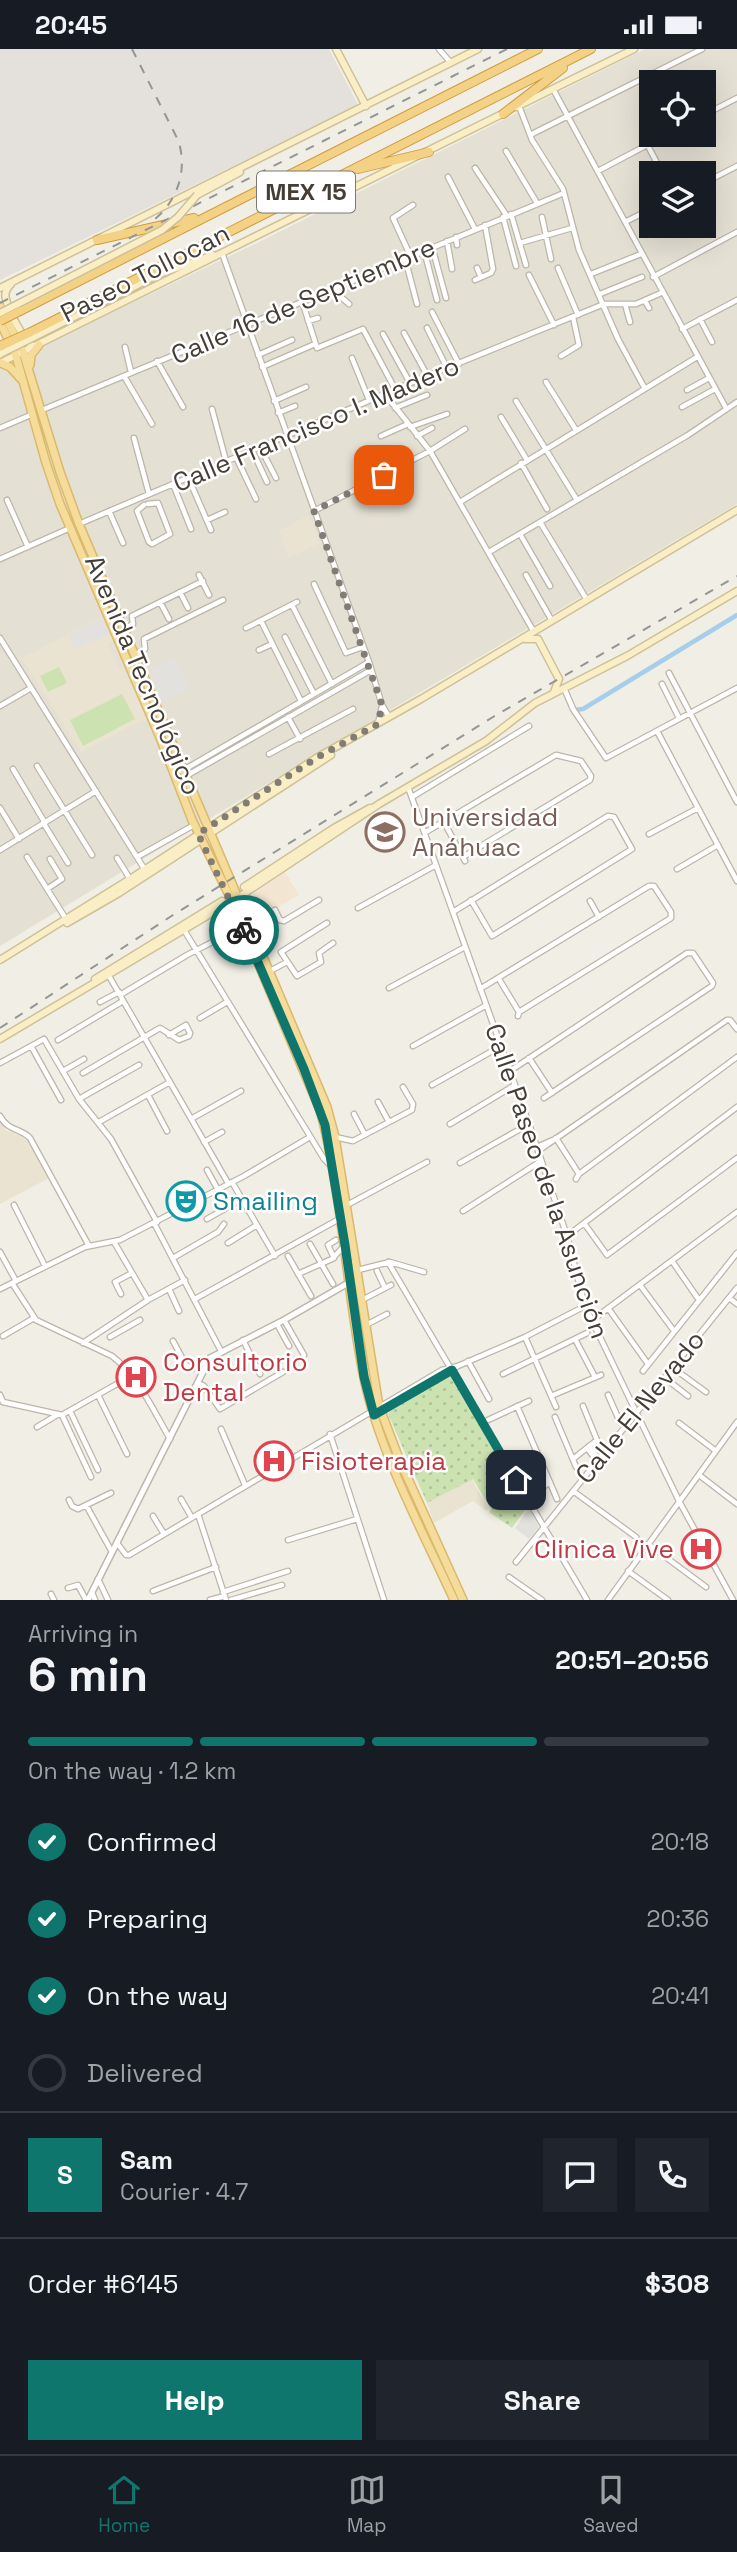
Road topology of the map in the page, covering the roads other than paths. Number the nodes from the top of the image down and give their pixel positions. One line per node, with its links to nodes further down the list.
1 (336, 49): 14 (main road)
2 (439, 49): 9 (street)
3 (478, 49): 9 (main road)
4 (532, 49): 10 (highway)
5 (538, 49): 10 (highway, Paseo Tollocan / MEX 15)
6 (634, 49): 11 (main road)
7 (702, 49): 17 (street)
8 (587, 51): 16 (highway); 25 (highway, Paseo Tollocan / MEX 15)
9 (451, 63): 14 (main road)
10 (500, 68): 31 (highway, Paseo Tollocan / MEX 15)
11 (553, 89): 13 (main road); 17 (street)
12 (737, 98): 15 (street)
13 (519, 106): 16 (main road); 18 (street)
14 (362, 108): 42 (main road); 78 (main road, bridge)
15 (716, 109)
16 (503, 114): 21 (main road)
17 (567, 117): 18 (street); 24 (street)
18 (530, 135): 28 (street)
19 (643, 147): 24 (street)
20 (506, 151): 29 (street)
21 (429, 152): 25 (highway); 48 (main road)
22 (737, 166): 27 (street)
23 (475, 168): 33 (street)
24 (597, 171): 35 (street)
25 (345, 172): 90 (highway, Paseo Tollocan / MEX 15)
26 (449, 177): 38 (street)
27 (716, 177)
28 (564, 193): 29 (street, Calle 16 de Septiembre); 37 (street)
29 (537, 203): 33 (street, Calle 16 de Septiembre)
30 (413, 205): 50 (street)
31 (217, 210): 42 (highway); 83 (highway, Paseo Tollocan / MEX 15, bridge)
32 (639, 215): 35 (street)
33 (507, 216): 36 (street, Calle 16 de Septiembre); 44 (street); 53 (street)
34 (542, 217): 40 (street)
35 (625, 222): 49 (street)
36 (485, 225): 38 (street, Calle 16 de Septiembre); 54 (street)
37 (572, 228): 40 (street); 57 (street)
38 (475, 229): 41 (street, Calle 16 de Septiembre)
39 (737, 232): 60 (street)
40 (546, 236): 44 (street); 51 (street)
41 (456, 237): 43 (street, Calle 16 de Septiembre); 45 (street)
42 (97, 240): 61 (main road)
43 (447, 241): 46 (street, Calle 16 de Septiembre); 56 (street)
44 (520, 243): 52 (street)
45 (457, 245)
46 (432, 247): 47 (street, Calle 16 de Septiembre); 66 (street)
47 (424, 250): 50 (street, Calle 16 de Septiembre); 67 (street)
48 (222, 253): 85 (street); 90 (main road); 96 (main road)
49 (641, 254): 57 (street); 60 (street)
50 (408, 257): 62 (street, Calle 16 de Septiembre); 72 (street)
51 (551, 259)
52 (526, 265)
53 (516, 266)
54 (477, 268)
55 (558, 268): 79 (street)
56 (452, 269)
57 (591, 274): 64 (street)
58 (529, 275): 86 (street)
59 (642, 277): 64 (street)
60 (653, 277): 65 (street)
61 (12, 282): 63 (main road); 96 (main road)
62 (337, 286): 69 (street, Calle 16 de Septiembre); 71 (street)
63 (0, 288)
64 (600, 293): 73 (street)
65 (662, 293): 70 (street, Calle Francisco I. Madero); 88 (street)
66 (446, 298)
67 (437, 300)
68 (737, 300): 81 (street)
69 (302, 301): 82 (street); 85 (street, Calle 16 de Septiembre)
70 (645, 301): 74 (street, Calle Francisco I. Madero); 76 (street)
71 (349, 304)
72 (417, 304)
73 (604, 304): 74 (street, Calle Francisco I. Madero); 79 (street, Calle Francisco I. Madero); 119 (street)
74 (625, 304): 84 (street)
75 (0, 306): 100 (main road, Avenida Tecnológico)
76 (649, 308)
77 (432, 312): 107 (street)
78 (0, 313)
79 (575, 316): 86 (street, Calle Francisco I. Madero); 102 (street)
80 (318, 318): 82 (street)
81 (700, 319): 88 (street); 94 (street)
82 (308, 321): 95 (street)
83 (0, 322): 100 (main road, Avenida Tecnológico)
84 (631, 322)
85 (247, 323): 101 (street); 105 (street, Calle 16 de Septiembre)
86 (554, 325): 107 (street, Calle Francisco I. Madero)
87 (428, 328): 109 (street)
88 (682, 329): 103 (street)
89 (404, 333): 113 (street)
90 (32, 334): 97 (highway, Paseo Tollocan / MEX 15, bridge); 99 (main road, bridge)
91 (383, 334): 116 (street)
92 (0, 338): 106 (main road)
93 (292, 340): 101 (street)
94 (712, 342)
95 (315, 344): 108 (street); 120 (street)
96 (36, 346): 100 (main road); 110 (main road)
97 (0, 347)
98 (124, 347): 111 (street)
99 (0, 354)
100 (20, 354): 106 (main road); 110 (main road, Avenida Tecnológico); 117 (main road, Avenida Tecnológico)
101 (258, 355): 108 (street)
102 (561, 356)
103 (697, 357): 114 (street); 119 (street)
104 (352, 358): 125 (street)
105 (158, 362): 111 (street, Calle 16 de Septiembre); 130 (street)
106 (0, 363): 117 (main road)
107 (459, 364): 109 (street, Calle Francisco I. Madero)
108 (262, 367): 126 (street)
109 (447, 368): 113 (street, Calle Francisco I. Madero)
110 (30, 372): 135 (main road, Avenida Tecnológico)
111 (131, 372): 112 (street, Calle 16 de Septiembre)
112 (124, 376): 135 (street, Calle 16 de Septiembre); 140 (street)
113 (427, 376): 116 (street, Calle Francisco I. Madero)
114 (709, 378): 121 (street); 122 (street)
115 (546, 382): 147 (street)
116 (410, 383): 120 (street, Calle Francisco I. Madero)
117 (25, 384): 137 (main road, Avenida Tecnológico)
118 (306, 387): 126 (street)
119 (644, 387): 147 (street)
120 (395, 389): 123 (street, Calle Francisco I. Madero)
121 (715, 389): 131 (street); 133 (street)
122 (687, 390)
123 (385, 394): 125 (street, Calle Francisco I. Madero); 132 (street)
124 (427, 395): 132 (street)
125 (369, 400): 148 (street, Calle Francisco I. Madero)
126 (274, 401): 136 (street)
127 (516, 401): 153 (street)
128 (737, 402): 133 (street)
129 (295, 406): 136 (street)
130 (183, 407)
131 (682, 407)
132 (395, 408): 142 (street)
133 (726, 408): 167 (street)
134 (212, 409): 158 (street)
135 (42, 410): 141 (main road, Avenida Tecnológico)
136 (278, 413): 148 (street)
137 (33, 414): 143 (street); 145 (main road, Avenida Tecnológico)
138 (447, 414): 142 (street)
139 (501, 417): 157 (street)
140 (152, 425)
141 (46, 426): 145 (main road); 176 (main road, Avenida Tecnológico)
142 (409, 426): 149 (street); 150 (street)
143 (0, 428)
144 (432, 428): 150 (street)
145 (37, 429): 177 (main road, Avenida Tecnológico)
146 (465, 429): 155 (street)
147 (576, 430): 153 (street)
148 (286, 436): 152 (street, Calle Francisco I. Madero); 172 (street)
149 (381, 436)
150 (417, 436): 155 (street)
151 (134, 438): 166 (street)
152 (260, 447): 154 (street, Calle Francisco I. Madero); 161 (street)
153 (546, 448): 157 (street); 167 (street)
154 (252, 450): 156 (street, Calle Francisco I. Madero); 162 (street)
155 (430, 451): 168 (street); 172 (street)
156 (236, 457): 158 (street, Calle Francisco I. Madero); 165 (street)
157 (527, 460): 159 (street)
158 (226, 461): 160 (street, Calle Francisco I. Madero)
159 (521, 463): 168 (street); 169 (street)
160 (188, 477): 163 (street, Calle Francisco I. Madero); 174 (street)
161 (276, 478)
162 (267, 482)
163 (173, 484): 166 (street, Calle Francisco I. Madero); 178 (street)
164 (7, 499): 182 (street)
165 (256, 499)
166 (146, 500): 166 (street); 171 (street, Calle Francisco I. Madero)
167 (577, 500): 175 (street)
168 (460, 502): 183 (street)
169 (547, 509)
170 (737, 510): 195 (main road)
171 (109, 511): 176 (street, Calle Francisco I. Madero); 181 (street)
172 (314, 511): 208 (street)
173 (225, 512): 174 (street)
174 (206, 520): 179 (street)
175 (540, 522): 180 (street); 195 (street)
176 (79, 524): 188 (main road, Avenida Tecnológico)
177 (71, 528): 182 (street); 188 (main road, Avenida Tecnológico)
178 (191, 529)
179 (211, 530)
180 (520, 534): 183 (street); 190 (street)
181 (123, 543)
182 (27, 547): 184 (street)
183 (489, 552): 203 (street)
184 (0, 559)
185 (199, 575): 187 (street)
186 (526, 575): 200 (street)
187 (203, 581): 192 (street); 193 (street)
188 (98, 582): 202 (main road, Avenida Tecnológico); 235 (main road, Avenida Tecnológico)
189 (314, 584): 208 (street)
190 (550, 586)
191 (737, 591): 217 (main road)
192 (180, 592): 196 (street); 197 (street)
193 (209, 595)
194 (223, 600): 210 (street)
195 (587, 600): 200 (main road)
196 (160, 602): 198 (street); 202 (street)
197 (188, 608)
198 (169, 619)
199 (261, 621): 201 (street); 207 (street); 214 (street)
200 (552, 621): 203 (main road)
201 (246, 628)
202 (123, 630): 210 (main road, Avenida Tecnológico)
203 (534, 632): 206 (main road)
204 (285, 637): 220 (street)
205 (0, 638): 216 (street)
206 (518, 641): 219 (main road); 227 (main road)
207 (272, 644): 209 (street); 221 (street)
208 (363, 647): 211 (street)
209 (259, 650)
210 (134, 655): 233 (main road, Avenida Tecnológico)
211 (369, 662): 212 (street); 214 (street)
212 (371, 670): 222 (street); 226 (street)
213 (669, 673): 225 (street)
214 (332, 684): 220 (street)
215 (662, 684): 228 (street)
216 (31, 688): 223 (street); 241 (street)
217 (564, 688): 219 (main road); 231 (street)
218 (737, 688): 225 (street)
219 (553, 693): 240 (main road)
220 (314, 694): 221 (street)
221 (301, 702): 236 (street)
222 (382, 705): 227 (street); 229 (street)
223 (0, 706)
224 (353, 709): 232 (street)
225 (690, 713): 228 (street); 243 (street)
226 (288, 717): 232 (street); 236 (street)
227 (389, 717): 229 (main road)
228 (679, 718): 231 (street)
229 (378, 724): 252 (main road)
230 (529, 726): 242 (street)
231 (657, 731): 246 (street)
232 (300, 739): 234 (street)
233 (175, 753): 235 (main road); 239 (main road, Avenida Tecnológico)
234 (269, 754)
235 (167, 756): 251 (main road, Avenida Tecnológico)
236 (206, 761): 239 (street)
237 (37, 766): 247 (street)
238 (13, 769): 250 (street)
239 (183, 774): 248 (main road, Avenida Tecnológico)
240 (408, 787): 242 (street, Calle Paseo de la Asunción); 244 (main road)
241 (96, 792): 247 (street); 262 (street)
242 (412, 797): 253 (street, Calle Paseo de la Asunción)
243 (737, 802)
244 (379, 804): 271 (main road); 273 (main road)
245 (0, 808): 256 (street)
246 (698, 808): 254 (street); 258 (street)
247 (66, 811): 250 (street); 260 (street)
248 (202, 816): 251 (main road); 252 (main road, Avenida Tecnológico)
249 (444, 822): 249 (street); 253 (street)
250 (45, 823): 256 (street); 265 (street)
251 (193, 823): 255 (main road, Avenida Tecnológico); 262 (street)
252 (211, 830): 255 (main road); 273 (main road, Avenida Tecnológico)
253 (426, 833): 266 (street, Calle Paseo de la Asunción)
254 (649, 834)
255 (198, 837): 268 (main road); 273 (main road, Avenida Tecnológico); 285 (main road)
256 (19, 838): 259 (street)
257 (0, 839): 259 (street)
258 (718, 845): 267 (street); 270 (street)
259 (3, 849)
260 (92, 855)
261 (27, 857): 272 (street)
262 (137, 857): 268 (street)
263 (117, 858): 269 (street)
264 (50, 859): 272 (street)
265 (68, 863)
266 (436, 865): 278 (street); 279 (street, Calle Paseo de la Asunción)
267 (677, 869)
268 (145, 870): 269 (main road)
269 (130, 879): 281 (main road)
270 (737, 881)
271 (244, 887)
272 (47, 890): 281 (street)
273 (235, 899): 283 (main road, Avenida Tecnológico); 284 (main road)
274 (319, 900): 283 (street)
275 (471, 900): 275 (street); 279 (street)
276 (222, 901): 294 (main road)
277 (590, 901): 280 (street)
278 (358, 908)
279 (452, 912): 287 (street, Calle Paseo de la Asunción)
280 (599, 917): 293 (street); 293 (street)
281 (66, 919): 285 (main road)
282 (327, 923): 290 (street)
283 (246, 925): 288 (street); 291 (main road, Avenida Tecnológico); 349 (main road, Avenida Tecnológico)
284 (184, 930): 288 (street); 292 (main road)
285 (41, 936): 289 (main road)
286 (333, 943): 290 (street)
287 (465, 947): 295 (street); 296 (street, Calle Paseo de la Asunción)
288 (195, 951): 297 (street); 299 (street)
289 (0, 960)
290 (287, 962): 291 (street)
291 (270, 971): 341 (main road, Avenida Tecnológico)
292 (109, 975): 294 (main road); 297 (street)
293 (499, 979): 296 (street)
294 (85, 987): 305 (main road)
295 (389, 988)
296 (480, 989): 300 (street, Calle Paseo de la Asunción)
297 (121, 996): 298 (street); 304 (street); 306 (street)
298 (100, 1002)
299 (227, 1002): 301 (street); 340 (street)
300 (485, 1006): 308 (street); 309 (street, Calle Paseo de la Asunción)
301 (200, 1018)
302 (737, 1029): 342 (street)
303 (169, 1035): 303 (street); 304 (street)
304 (144, 1037): 317 (street); 318 (street)
305 (0, 1039)
306 (58, 1039)
307 (32, 1046): 313 (street); 315 (street); 327 (street)
308 (412, 1046)
309 (501, 1046): 316 (street, Calle Paseo de la Asunción); 319 (street)
310 (737, 1057): 342 (street)
311 (529, 1058): 316 (street); 323 (street); 323 (street)
312 (84, 1059): 315 (street)
313 (0, 1063)
314 (139, 1065): 326 (street)
315 (63, 1071): 326 (street)
316 (510, 1071): 320 (street, Calle Paseo de la Asunción)
317 (83, 1073)
318 (170, 1083): 324 (street); 332 (street)
319 (432, 1085)
320 (515, 1085): 335 (street); 336 (street, Calle Paseo de la Asunción)
321 (403, 1087): 334 (street)
322 (241, 1091): 332 (street)
323 (552, 1093): 325 (street)
324 (148, 1095): 333 (street); 337 (street)
325 (544, 1098)
326 (79, 1099): 333 (street)
327 (61, 1100)
328 (378, 1102): 334 (street)
329 (737, 1107): 361 (street)
330 (354, 1114): 339 (street)
331 (0, 1116): 370 (street)
332 (191, 1119): 343 (street)
333 (99, 1122): 360 (street)
334 (389, 1122): 339 (street)
335 (450, 1124)
336 (529, 1124): 344 (street, Calle Paseo de la Asunción); 348 (street)
337 (167, 1131)
338 (222, 1132): 343 (street)
339 (365, 1135): 341 (street)
340 (310, 1137): 349 (street); 351 (street)
341 (335, 1137): 354 (main road, Avenida Tecnológico)
342 (555, 1139): 344 (street)
343 (204, 1142): 351 (street)
344 (537, 1149): 346 (street, Calle Paseo de la Asunción)
345 (737, 1158): 361 (street)
346 (541, 1161): 356 (street); 364 (street, Calle Paseo de la Asunción)
347 (427, 1163): 354 (street)
348 (460, 1163)
349 (332, 1167): 358 (main road, Avenida Tecnológico)
350 (207, 1170): 352 (street)
351 (230, 1182): 352 (street); 353 (street)
352 (217, 1188): 360 (street)
353 (242, 1199): 359 (street); 363 (street)
354 (347, 1203): 358 (main road, Avenida Tecnológico)
355 (14, 1205): 380 (street)
356 (463, 1211)
357 (737, 1212): 377 (street)
358 (345, 1217): 369 (main road, Avenida Tecnológico); 373 (street); 381 (main road, Avenida Tecnológico)
359 (207, 1219)
360 (156, 1222): 366 (street); 375 (street)
361 (584, 1223): 364 (street)
362 (224, 1224): 375 (street)
363 (257, 1225): 367 (street); 373 (street)
364 (567, 1236): 402 (street, Calle Paseo de la Asunción)
365 (336, 1240): 376 (street)
366 (114, 1242): 370 (street); 384 (street)
367 (228, 1243)
368 (310, 1244): 379 (street)
369 (345, 1245): 376 (street); 388 (main road, Avenida Tecnológico)
370 (89, 1246): 380 (street)
371 (0, 1252): 387 (street)
372 (737, 1253): 399 (street)
373 (275, 1256): 397 (street)
374 (288, 1256): 385 (street)
375 (173, 1258): 386 (street)
376 (334, 1258): 379 (street)
377 (672, 1261): 390 (street); 399 (street)
378 (388, 1262): 381 (street); 383 (street); 431 (street)
379 (321, 1264): 385 (street); 389 (street)
380 (46, 1266): 387 (street)
381 (357, 1270): 400 (main road, Avenida Tecnológico)
382 (376, 1271): 400 (street)
383 (424, 1272)
384 (132, 1273): 394 (street); 398 (street)
385 (298, 1274): 395 (street)
386 (185, 1280): 393 (street); 397 (street)
387 (14, 1282): 392 (street); 407 (street)
388 (351, 1282): 409 (street); 454 (main road, Avenida Tecnológico)
389 (333, 1284)
390 (640, 1285): 403 (street); 414 (street)
391 (737, 1288): 396 (street, Calle El Nevado)
392 (0, 1289)
393 (169, 1289): 398 (street); 404 (street)
394 (121, 1294)
395 (311, 1296)
396 (729, 1298): 401 (street); 430 (street, Calle El Nevado)
397 (195, 1299): 424 (street)
398 (148, 1300): 405 (street)
399 (699, 1300): 414 (street)
400 (361, 1301): 413 (main road, Avenida Tecnológico)
401 (737, 1304)
402 (585, 1306): 410 (street, Calle Paseo de la Asunción); 418 (street)
403 (608, 1308): 410 (street); 429 (street)
404 (179, 1311)
405 (127, 1314): 411 (street); 422 (street)
406 (387, 1314): 413 (street)
407 (34, 1318): 416 (street); 422 (street)
408 (140, 1320): 411 (street)
409 (284, 1320): 412 (street); 425 (street)
410 (592, 1321): 455 (street, Calle Paseo de la Asunción)
411 (133, 1324): 417 (street)
412 (277, 1324): 421 (street); 423 (street)
413 (365, 1325): 454 (main road, Avenida Tecnológico)
414 (674, 1332): 429 (street)
415 (587, 1333): 419 (street)
416 (3, 1336)
417 (110, 1337)
418 (525, 1337): 426 (street); 428 (street)
419 (575, 1339): 426 (street); 438 (street)
420 (173, 1341): 427 (street)
421 (243, 1341): 424 (street); 434 (street)
422 (83, 1343): 437 (street)
423 (289, 1346)
424 (221, 1351): 427 (street)
425 (304, 1355)
426 (535, 1359): 435 (street); 445 (street)
427 (209, 1360): 440 (street)
428 (468, 1361): 431 (street); 447 (street)
429 (648, 1364): 432 (street)
430 (673, 1367): 439 (street, Calle El Nevado); 441 (street)
431 (451, 1369): 454 (street); 479 (street)
432 (643, 1371)
433 (283, 1372): 440 (street)
434 (260, 1374)
435 (503, 1374)
436 (601, 1375): 438 (street)
437 (131, 1376): 443 (street); 465 (street)
438 (595, 1377): 445 (street)
439 (665, 1378): 446 (street); 455 (street, Calle El Nevado)
440 (198, 1383): 465 (street)
441 (706, 1392)
442 (0, 1395): 449 (street)
443 (98, 1395): 453 (street); 468 (street)
444 (608, 1395): 460 (street)
445 (551, 1396): 452 (street)
446 (688, 1396)
447 (489, 1399)
448 (529, 1401): 450 (street)
449 (2, 1403): 456 (street)
450 (517, 1406): 458 (street); 475 (street)
451 (583, 1406): 466 (street)
452 (556, 1407)
453 (70, 1411): 456 (street); 472 (street)
454 (376, 1411): 464 (street); 516 (main road, Avenida Tecnológico); 517 (main road, Avenida Tecnológico)
455 (636, 1413): 460 (street, Calle El Nevado); 483 (street, Calle Paseo de la Asunción)
456 (59, 1415): 462 (street); 474 (street)
457 (555, 1417): 469 (street)
458 (488, 1420)
459 (679, 1423): 467 (street)
460 (627, 1425): 470 (street, Calle El Nevado)
461 (736, 1425): 467 (street)
462 (37, 1427)
463 (221, 1429): 476 (street)
464 (330, 1434): 476 (street); 489 (street)
465 (170, 1440): 494 (street)
466 (588, 1448): 469 (street); 470 (street)
467 (716, 1451): 473 (street)
468 (127, 1454)
469 (573, 1459): 471 (street)
470 (598, 1460): 477 (street, Calle El Nevado)
471 (576, 1467)
472 (98, 1470)
473 (699, 1475): 483 (street); 484 (street)
474 (91, 1477)
475 (549, 1480): 479 (street); 481 (street)
476 (245, 1485): 486 (street)
477 (573, 1491): 490 (street, Calle El Nevado); 492 (street)
478 (111, 1493): 485 (street)
479 (526, 1497): 490 (street)
480 (181, 1499): 488 (street)
481 (557, 1499)
482 (69, 1500): 485 (street)
483 (679, 1501): 495 (street); 521 (street, Calle Paseo de la Asunción)
484 (737, 1504)
485 (86, 1505): 496 (street)
486 (198, 1514): 488 (street); 498 (street)
487 (153, 1515): 491 (street)
488 (192, 1518): 491 (street)
489 (357, 1519): 493 (street); 515 (street)
490 (543, 1527): 497 (street, Calle El Nevado); 519 (street)
491 (164, 1534): 494 (street)
492 (636, 1537)
493 (288, 1540)
494 (116, 1542): 496 (street)
495 (648, 1544): 500 (street); 504 (street)
496 (112, 1552): 502 (street)
497 (516, 1562)
498 (216, 1567): 506 (street); 508 (street)
499 (288, 1571): 508 (street)
500 (628, 1571): 509 (street); 520 (street)
501 (509, 1577): 518 (street)
502 (98, 1579): 507 (street); 512 (street)
503 (282, 1585): 514 (street)
504 (706, 1587)
505 (68, 1588): 510 (street)
506 (153, 1591)
507 (92, 1592): 510 (street); 511 (street)
508 (225, 1596): 513 (street)
509 (610, 1599)
510 (87, 1600)
511 (95, 1600)
512 (108, 1600)
513 (211, 1600)
514 (231, 1600)
515 (384, 1600)
516 (454, 1600)
517 (463, 1600)
518 (542, 1600)
519 (587, 1600)
520 (668, 1600)
521 (733, 1600)

